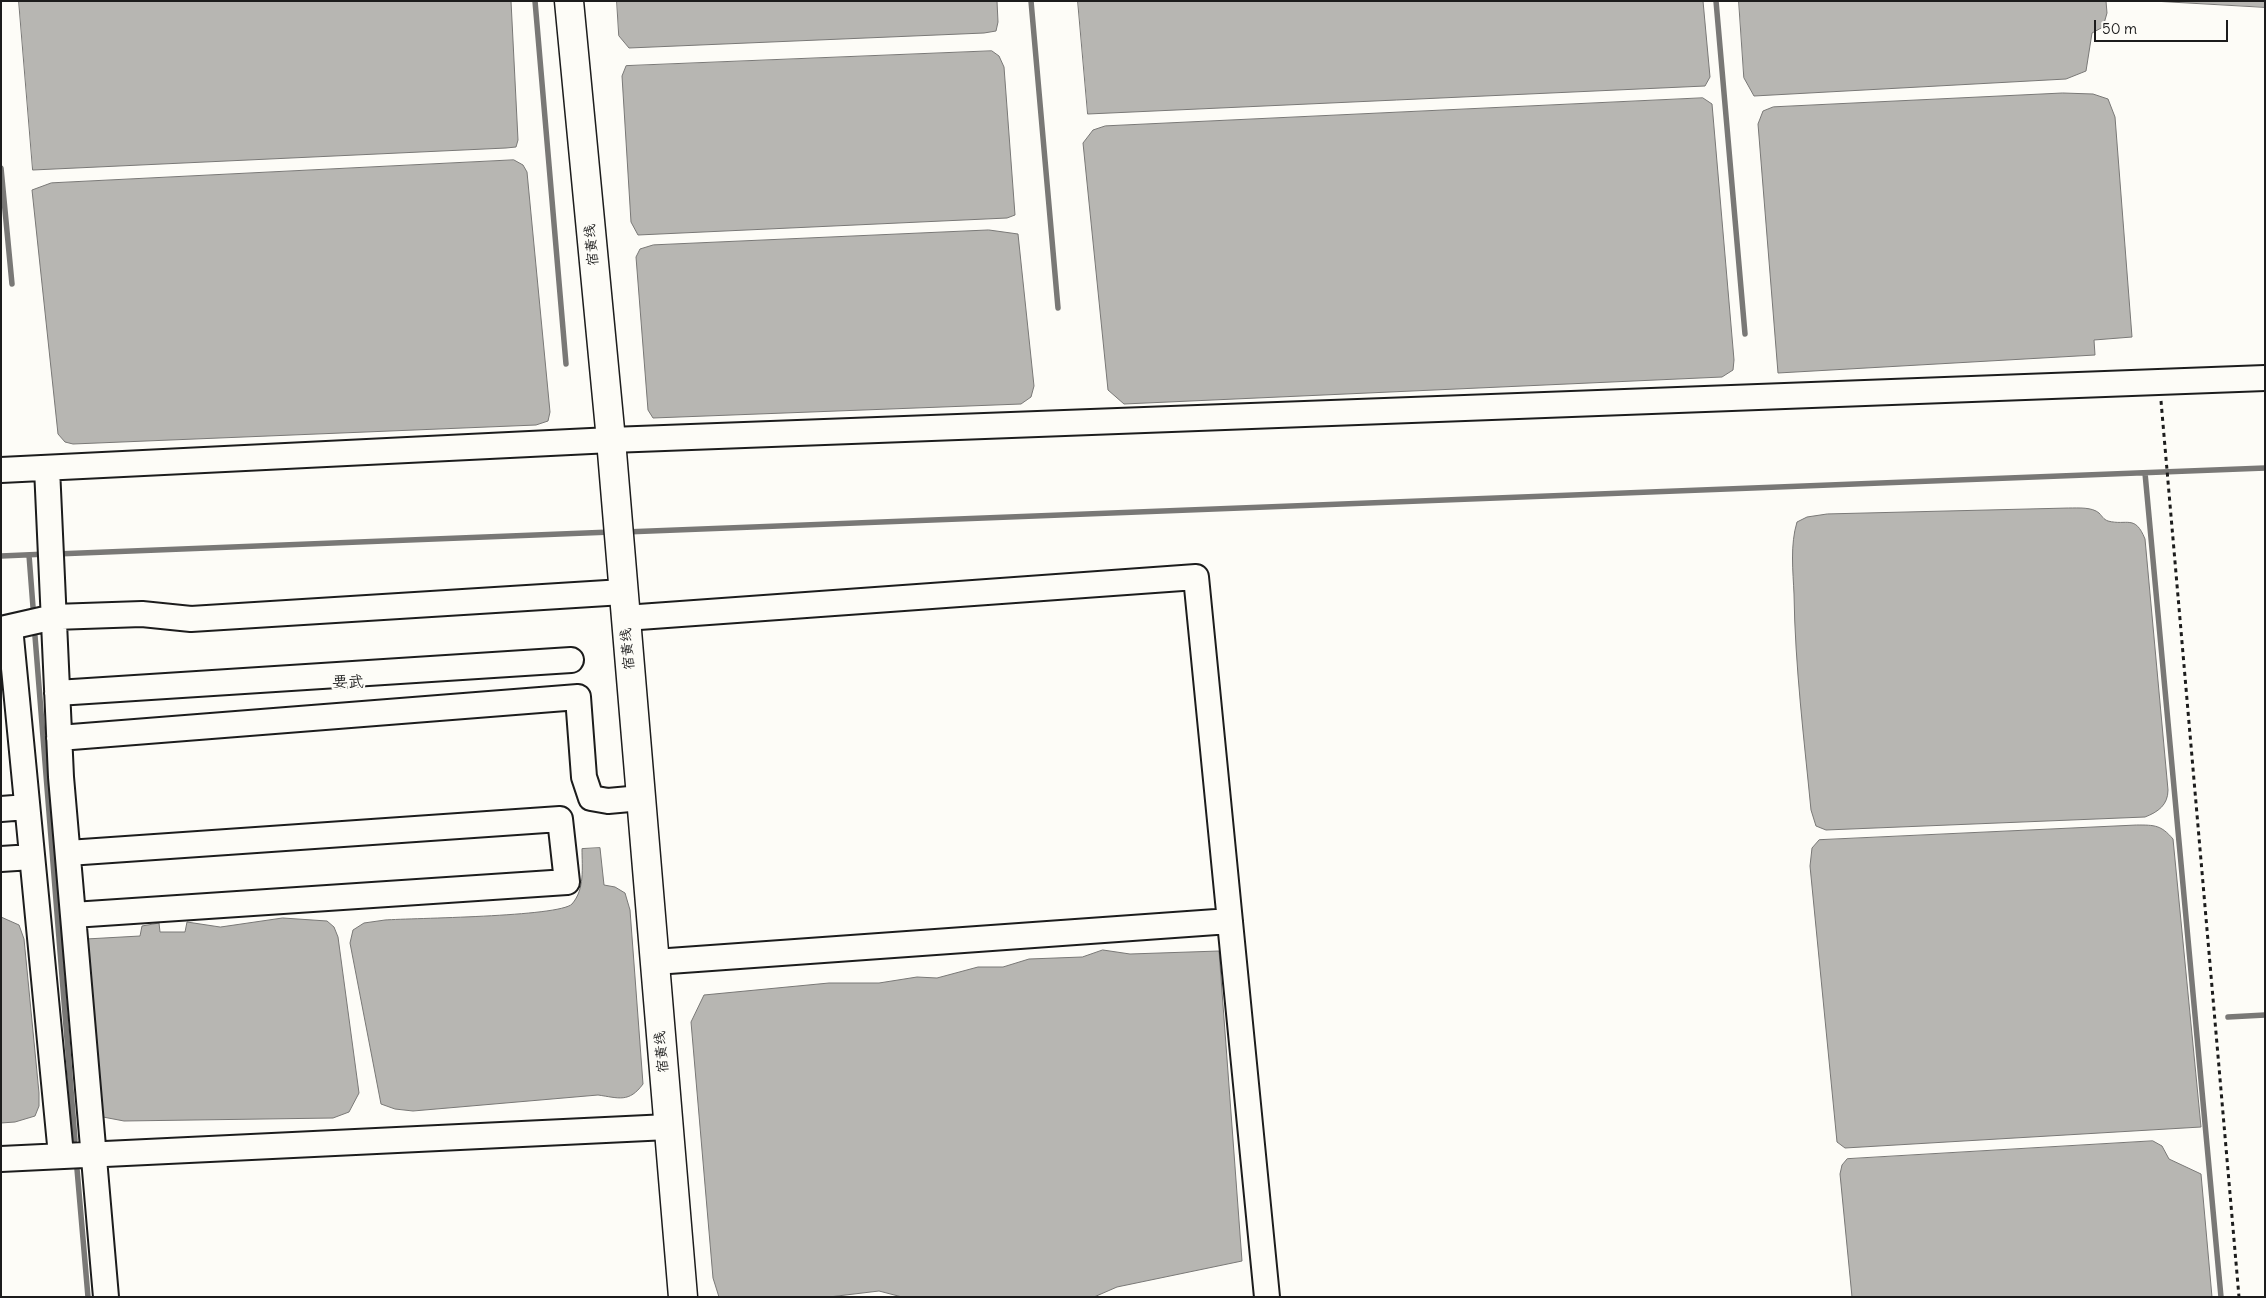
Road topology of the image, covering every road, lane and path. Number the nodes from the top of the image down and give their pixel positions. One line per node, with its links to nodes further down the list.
1 (569, 1): 4 (main road, 宿黄线)
2 (2265, 378): 3 (lane)
3 (2160, 383): 4 (lane); 31 (path)
4 (611, 440): 5 (lane); 7 (main road, 宿黄线)
5 (48, 468): 6 (lane); 8 (lane)
6 (1, 470)
7 (623, 595): 8 (lane); 15 (main road, 宿黄线); 22 (lane)
8 (54, 617): 9 (lane); 11 (lane)
9 (5, 628): 12 (lane)
10 (570, 660): 11 (lane)
11 (57, 693): 13 (lane)
12 (9, 700): 14 (lane)
13 (59, 738): 15 (lane); 18 (lane)
14 (11, 744): 16 (lane)
15 (641, 798): 23 (main road, 宿黄线)
16 (27, 807): 17 (lane); 19 (lane)
17 (1, 809)
18 (68, 853): 21 (lane); 21 (lane)
19 (32, 857): 20 (lane); 26 (lane)
20 (1, 860)
21 (73, 915): 25 (lane)
22 (1230, 920): 23 (lane); 30 (lane)
23 (655, 962): 24 (main road, 宿黄线)
24 (668, 1127): 25 (lane); 29 (main road, 宿黄线)
25 (94, 1154): 26 (lane); 28 (lane)
26 (61, 1155): 27 (lane)
27 (1, 1159)
28 (106, 1297)
29 (683, 1297)
30 (1267, 1297)
31 (2239, 1297)

